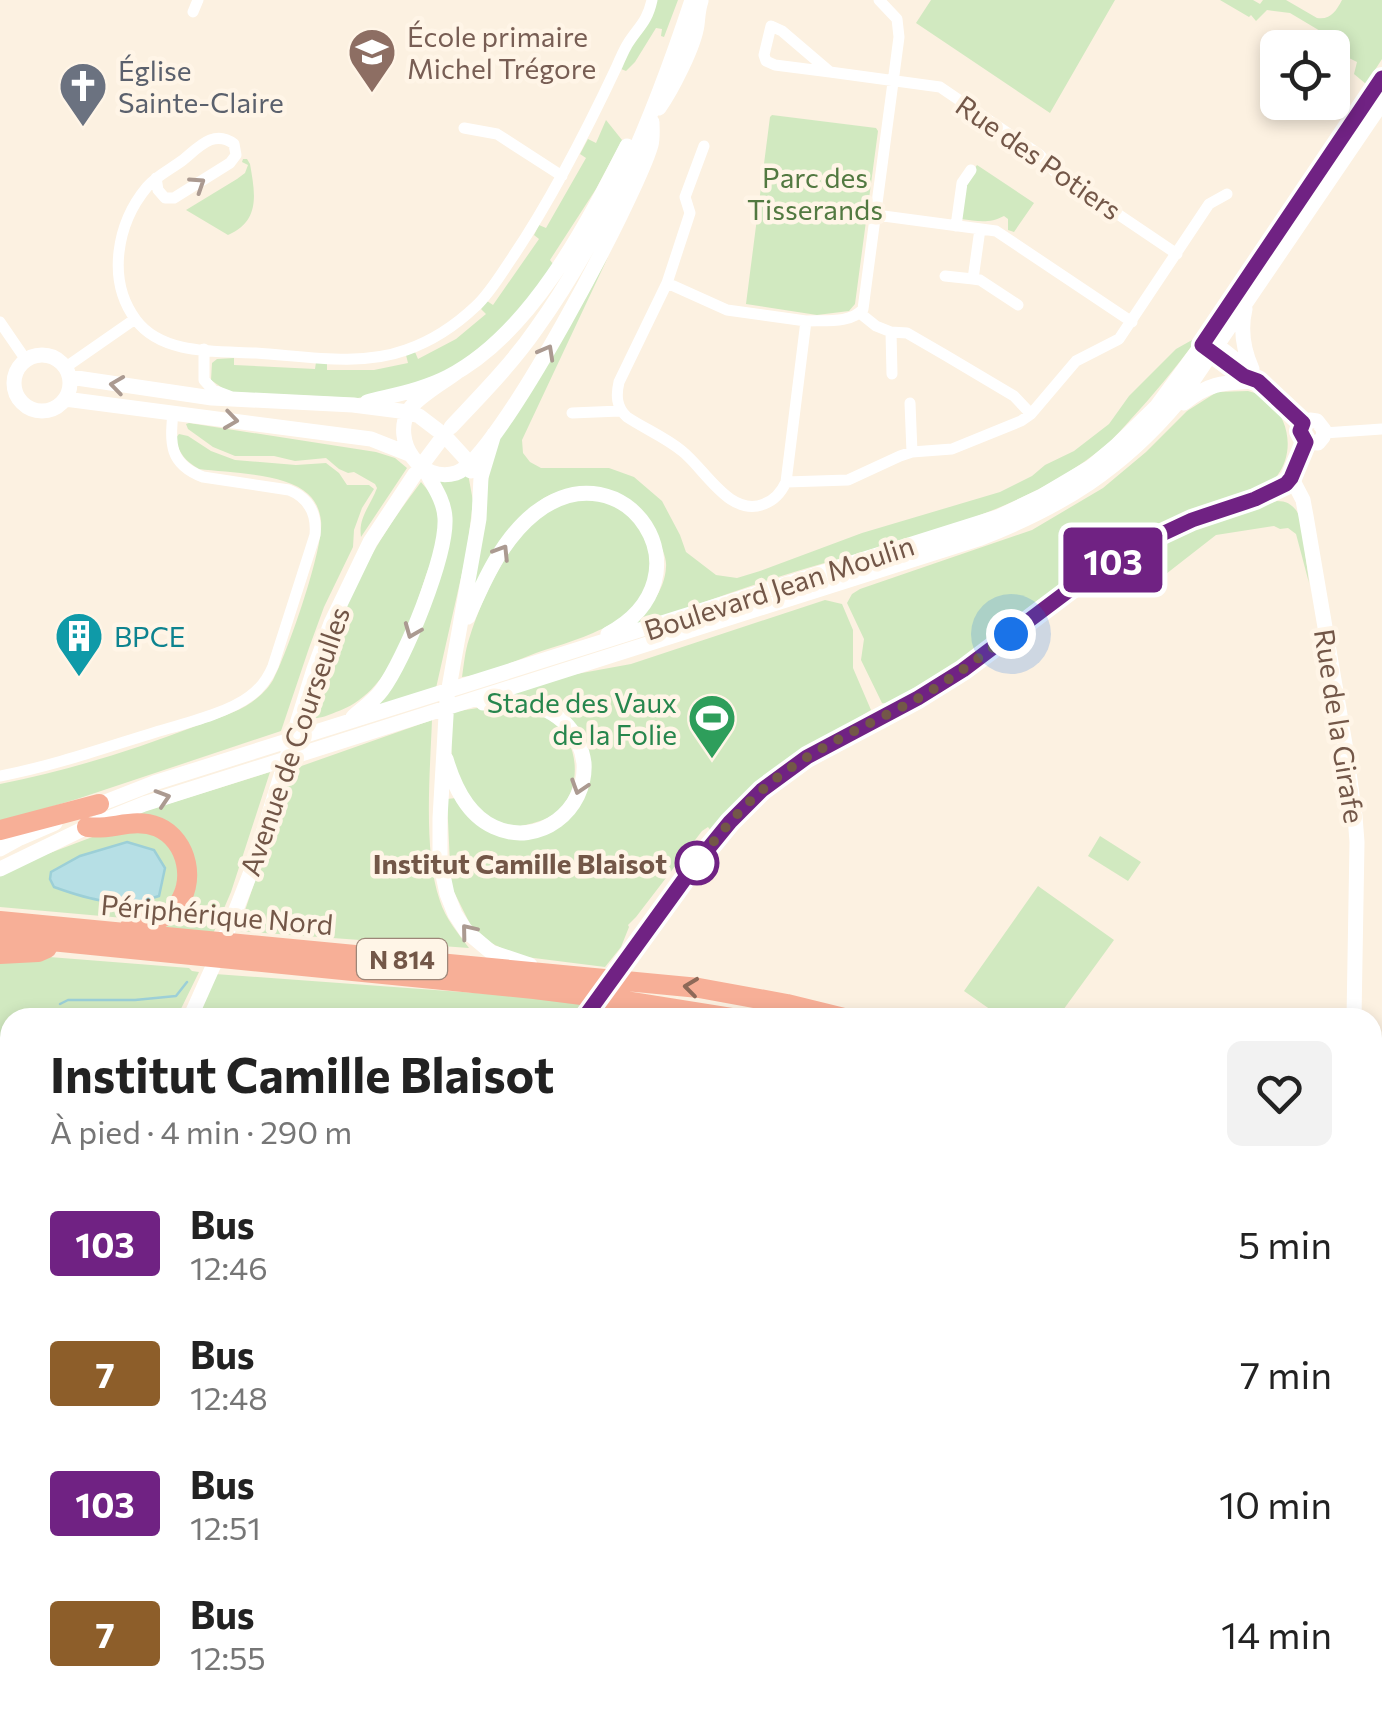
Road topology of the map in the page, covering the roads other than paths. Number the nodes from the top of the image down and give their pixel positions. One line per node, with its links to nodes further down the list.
1 (652, 0): 13 (street)
2 (692, 0): 9 (main road, Avenue de Courseulles)
3 (701, 0): 9 (main road, Avenue de Courseulles)
4 (879, 0): 7 (street)
5 (830, 72): 5 (street, Rue des Potiers); 7 (street, Rue des Potiers)
6 (1382, 78): 33 (main road, Boulevard Jean Moulin)
7 (894, 81): 18 (street); 21 (street, Rue des Potiers)
8 (1382, 103): 25 (main road)
9 (650, 120): 38 (main road); 55 (main road, one-way to 9); 58 (main road, Avenue de Courseulles)
10 (464, 128): 13 (street)
11 (704, 146): 24 (street)
12 (970, 170): 19 (street)
13 (562, 176): 34 (street)
14 (156, 178): 16 (street); 16 (street, one-way to 14); 17 (street)
15 (1227, 194): 21 (street)
16 (164, 198): 17 (street)
17 (138, 200): 28 (street)
18 (876, 215): 19 (street); 27 (street)
19 (956, 226): 20 (street)
20 (980, 229): 23 (street); 31 (street)
21 (1177, 254): 31 (street)
22 (945, 276): 23 (street)
23 (974, 279): 26 (street)
24 (667, 283): 29 (street); 46 (street)
25 (1247, 302): 33 (main road); 40 (main road)
26 (1018, 305)
27 (861, 314): 29 (street); 32 (street)
28 (134, 319): 34 (street); 37 (street)
29 (806, 321): 61 (street)
30 (0, 322): 35 (street)
31 (1132, 322): 50 (street)
32 (891, 332): 39 (street); 50 (street)
33 (1209, 345): 40 (main road); 53 (main road); 64 (main road, Boulevard Jean Moulin)
34 (204, 350): 43 (street)
35 (22, 365): 36 (main road); 37 (main road); 41 (main road)
36 (0, 368)
37 (68, 372): 42 (main road); 43 (main road, one-way to 37)
38 (457, 372): 45 (main road); 48 (main road)
39 (892, 374)
40 (1258, 381): 51 (main road); 53 (main road)
41 (8, 391): 42 (main road)
42 (65, 399): 47 (main road)
43 (238, 400): 45 (main road)
44 (910, 403): 57 (street)
45 (353, 406): 48 (main road)
46 (620, 411): 49 (street); 61 (street)
47 (173, 412): 58 (main road, one-way to 58); 70 (street)
48 (408, 412): 58 (main road); 59 (main road)
49 (572, 412)
50 (1031, 414): 57 (street)
51 (1303, 423): 54 (main road); 56 (main road)
52 (1382, 429): 54 (street)
53 (1152, 433): 65 (main road)
54 (1324, 433): 56 (main road)
55 (494, 434): 59 (main road); 62 (main road)
56 (1306, 442): 60 (main road)
57 (912, 452): 61 (street)
58 (417, 463): 59 (main road); 66 (main road, one-way to 66); 84 (main road, Avenue de Courseulles)
59 (469, 465): 62 (main road)
60 (1291, 478): 85 (main road); 88 (main road, Rue de la Girafe)
61 (786, 482)
62 (480, 499): 63 (main road)
63 (458, 638): 64 (main road, one-way to 64); 67 (main road)
64 (574, 652): 66 (main road, Boulevard Jean Moulin)
65 (440, 710): 67 (main road, one-way to 67); 68 (main road)
66 (347, 722): 68 (main road, Boulevard Jean Moulin)
67 (444, 734): 83 (main road, one-way to 67)
68 (313, 743): 69 (main road)
69 (240, 765): 71 (main road); 72 (main road, one-way to 69)
70 (0, 776)
71 (99, 804): 73 (highway); 74 (main road)
72 (87, 827): 75 (main road); 77 (highway)
73 (0, 830)
74 (0, 850)
75 (0, 869)
76 (0, 921): 77 (highway, Périphérique Nord / N 814)
77 (100, 930): 80 (highway, Périphérique Nord / N 814)
78 (0, 936): 79 (highway, Périphérique Nord / N 814)
79 (62, 941): 80 (highway, Périphérique Nord / N 814); 82 (highway)
80 (174, 945): 81 (highway, Périphérique Nord / N 814)
81 (250, 952): 83 (highway, Périphérique Nord / N 814); 86 (highway, Périphérique Nord / N 814)
82 (0, 954)
83 (553, 973): 87 (highway, Périphérique Nord / N 814, one-way to 83)
84 (195, 1008)
85 (591, 1008)
86 (671, 1008)
87 (803, 1008)
88 (1354, 1008)

